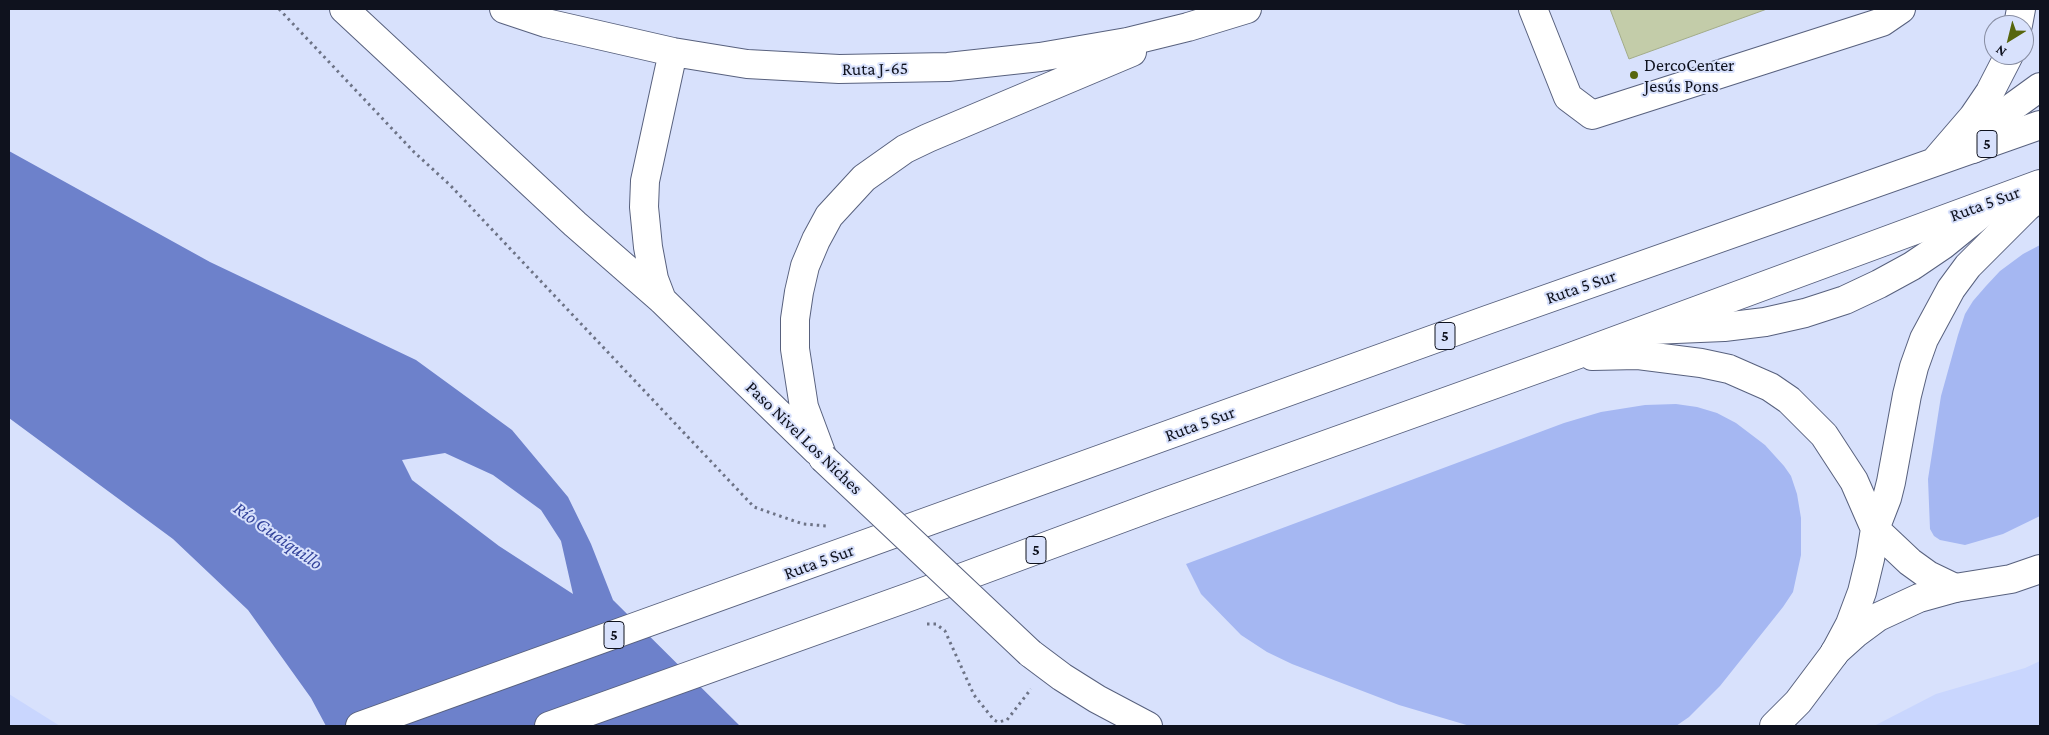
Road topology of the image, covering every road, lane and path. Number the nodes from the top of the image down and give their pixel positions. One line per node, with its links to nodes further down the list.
1 (279, 9): 21 (path)
2 (344, 9): 17 (main road)
3 (504, 9): 8 (main road, Ruta J-65)
4 (1247, 9): 7 (main road, Ruta J-65)
5 (1533, 9): 6 (main road)
6 (1901, 9)
7 (1188, 27): 8 (main road, Ruta J-65); 20 (main road)
8 (673, 52): 17 (main road, Paso Nivel Los Niches)
9 (2004, 65): 13 (main road)
10 (2040, 86): 12 (main road)
11 (2040, 125): 12 (main road, Ruta 5 Sur / 5)
12 (1973, 149): 13 (main road, Ruta 5 Sur / 5)
13 (1934, 163): 28 (main road, Ruta 5 Sur / 5)
14 (2040, 184): 16 (main road, Ruta 5 Sur / 5)
15 (2040, 196): 22 (main road)
16 (2000, 198): 18 (main road, Ruta 5 Sur / 5); 18 (main road)
17 (662, 300): 20 (main road, Paso Nivel Los Niches)
18 (1643, 330): 19 (main road, Ruta 5 Sur / 5)
19 (1568, 358): 22 (main road); 29 (main road, Ruta 5 Sur / 5)
20 (823, 458): 30 (main road, Paso Nivel Los Niches, bridge)
21 (831, 526)
22 (1875, 529): 24 (main road); 26 (main road)
23 (2040, 569): 24 (main road)
24 (1955, 588): 26 (main road)
25 (920, 626): 27 (path)
26 (1834, 654): 31 (main road)
27 (1011, 714)
28 (360, 726)
29 (549, 726)
30 (1148, 726)
31 (1774, 726)

